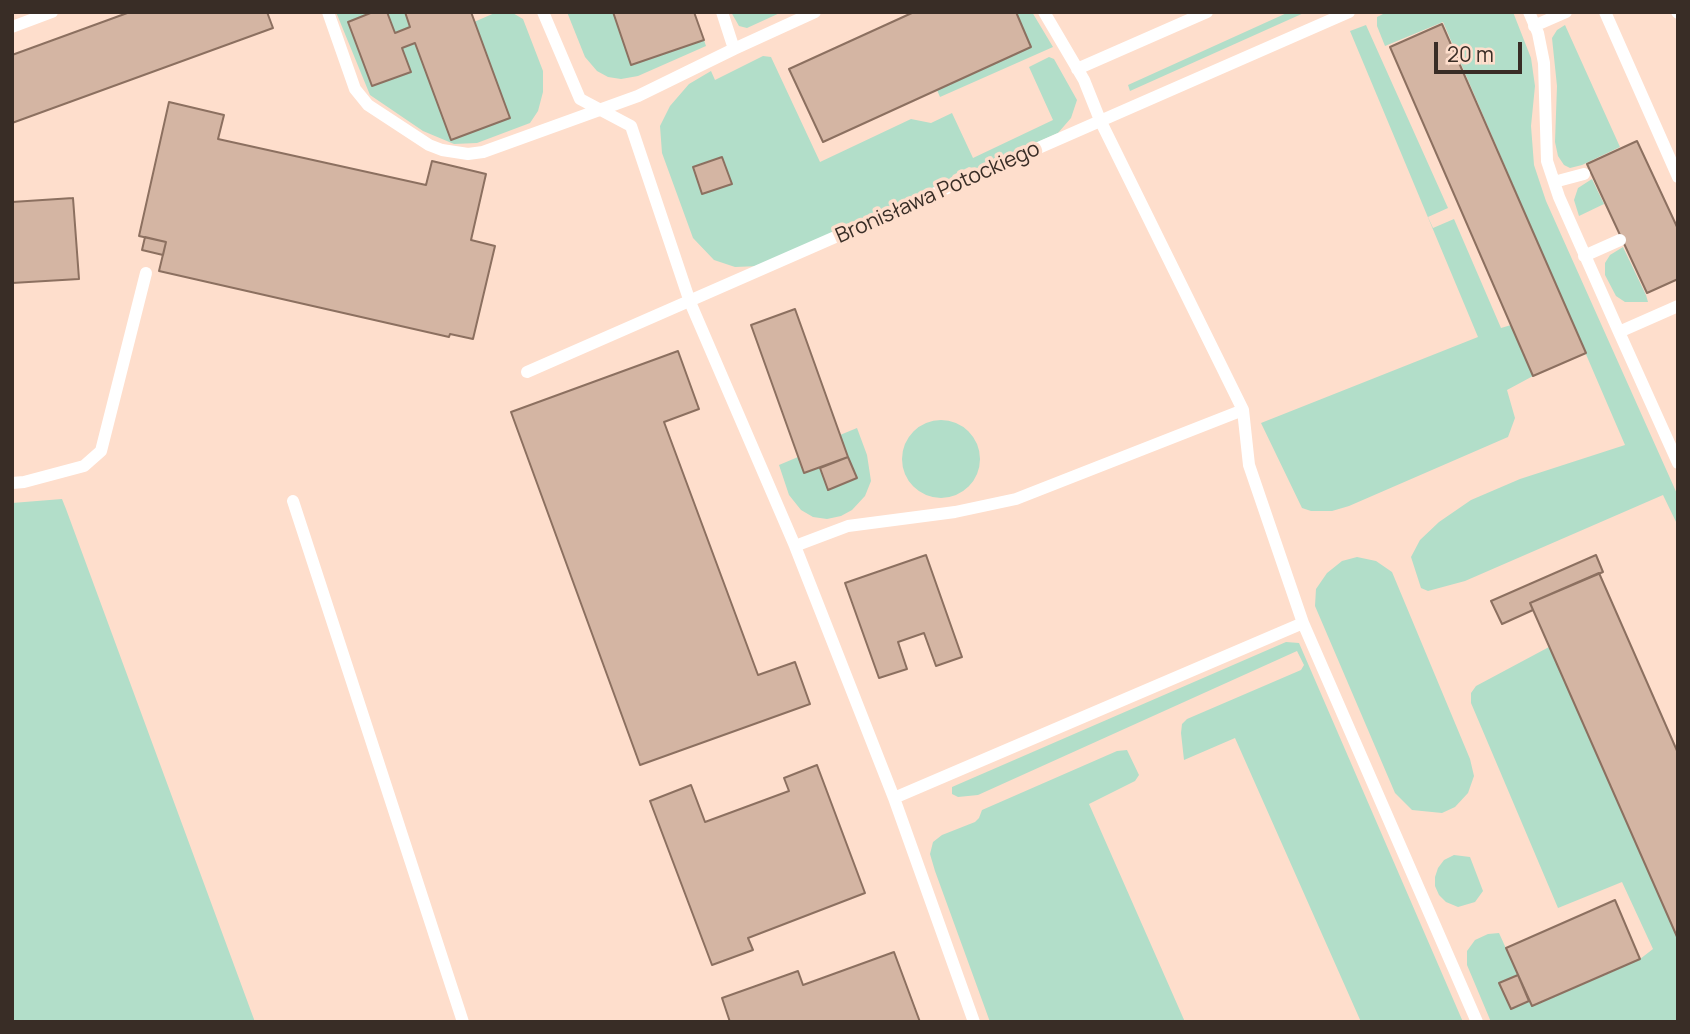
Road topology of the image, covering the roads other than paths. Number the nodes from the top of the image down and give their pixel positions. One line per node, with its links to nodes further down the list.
1 (52, 12): 13 (lane)
2 (328, 12): 16 (lane)
3 (543, 12): 16 (lane)
4 (722, 12): 14 (lane)
5 (815, 12): 14 (lane)
6 (1207, 12): 15 (lane)
7 (1349, 12): 17 (lane, Bronisława Potockiego)
8 (1529, 12): 12 (lane)
9 (1566, 12): 12 (lane)
10 (1605, 12): 19 (lane)
11 (1046, 13): 15 (lane)
12 (1534, 26): 20 (lane)
13 (12, 27)
14 (734, 49): 16 (lane)
15 (1077, 69): 17 (lane)
16 (602, 111): 24 (lane)
17 (1100, 120): 24 (lane, Bronisława Potockiego); 28 (lane)
18 (1584, 174): 20 (lane)
19 (1678, 177)
20 (1554, 182): 22 (lane)
21 (1620, 240): 22 (lane)
22 (1584, 256): 26 (lane)
23 (146, 273): 30 (lane)
24 (690, 302): 27 (lane, Bronisława Potockiego); 32 (lane)
25 (1678, 306): 26 (lane)
26 (1619, 332): 29 (lane)
27 (527, 372)
28 (1243, 410): 32 (lane); 33 (lane)
29 (1678, 463)
30 (12, 483)
31 (293, 501): 35 (lane)
32 (795, 546): 34 (lane)
33 (1303, 623): 34 (lane); 37 (lane)
34 (894, 798): 36 (lane)
35 (463, 1022)
36 (974, 1022)
37 (1476, 1022)

